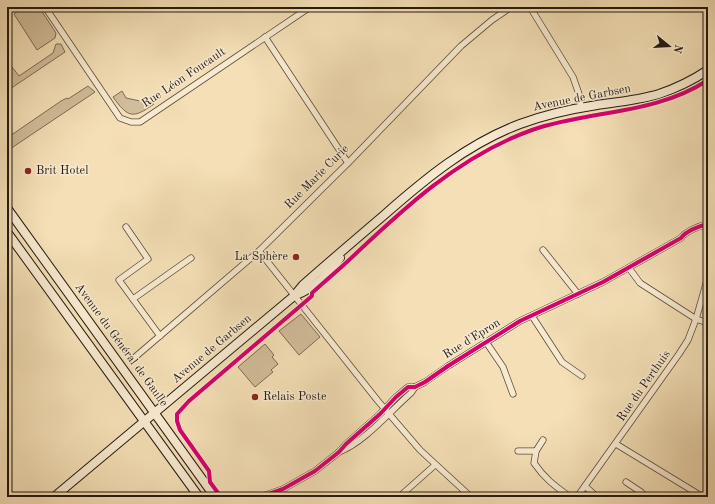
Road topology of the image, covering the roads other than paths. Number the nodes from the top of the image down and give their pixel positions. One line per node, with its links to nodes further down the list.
1 (44, 7): 5 (street, Rue Léon Foucault)
2 (310, 7): 5 (street, Rue Léon Foucault)
3 (511, 7): 8 (street, Rue Marie Curie)
4 (530, 7): 7 (street)
5 (265, 37): 8 (street)
6 (708, 70): 7 (main road, Avenue de Garbsen)
7 (581, 108): 19 (main road, Avenue de Garbsen)
8 (348, 163): 14 (street, Rue Marie Curie)
9 (7, 208): 30 (main road, Avenue du Général de Gaulle)
10 (708, 224): 16 (street, Rue d'Epron)
11 (126, 227): 20 (street)
12 (7, 232): 31 (main road)
13 (543, 250): 18 (street)
14 (259, 251): 19 (street); 24 (street, Rue Marie Curie)
15 (191, 258): 20 (street)
16 (628, 268): 18 (street, Rue d'Epron); 22 (street)
17 (708, 276): 22 (street, Rue du Perthuis)
18 (578, 294): 21 (street, Rue d'Epron)
19 (294, 296): 29 (street); 30 (main road, Avenue de Garbsen)
20 (133, 299): 24 (street)
21 (532, 316): 25 (street, Rue d'Epron); 27 (street)
22 (696, 320): 23 (street); 33 (street, Rue du Perthuis)
23 (708, 323)
24 (160, 336): 26 (street, Rue Marie Curie)
25 (486, 342): 28 (street); 29 (street, Rue d'Epron)
26 (134, 358)
27 (582, 376)
28 (513, 394)
29 (387, 411): 36 (street); 39 (street, Rue d'Epron)
30 (155, 413): 31 (main road, Avenue de Garbsen); 42 (main road, Avenue du Général de Gaulle)
31 (144, 421): 40 (main road, Avenue de Garbsen); 41 (main road)
32 (543, 440): 35 (street)
33 (616, 444): 38 (street, Rue du Perthuis); 50 (street)
34 (518, 451): 35 (street)
35 (536, 451): 46 (street)
36 (435, 465): 44 (street); 45 (street)
37 (626, 482): 49 (street)
38 (585, 486): 47 (street, Rue du Perthuis); 48 (street)
39 (263, 496): 43 (street, Rue d'Epron)
40 (54, 497)
41 (199, 497)
42 (215, 497)
43 (250, 497)
44 (399, 497)
45 (471, 497)
46 (570, 497)
47 (577, 497)
48 (596, 497)
49 (645, 497)
50 (703, 497)

